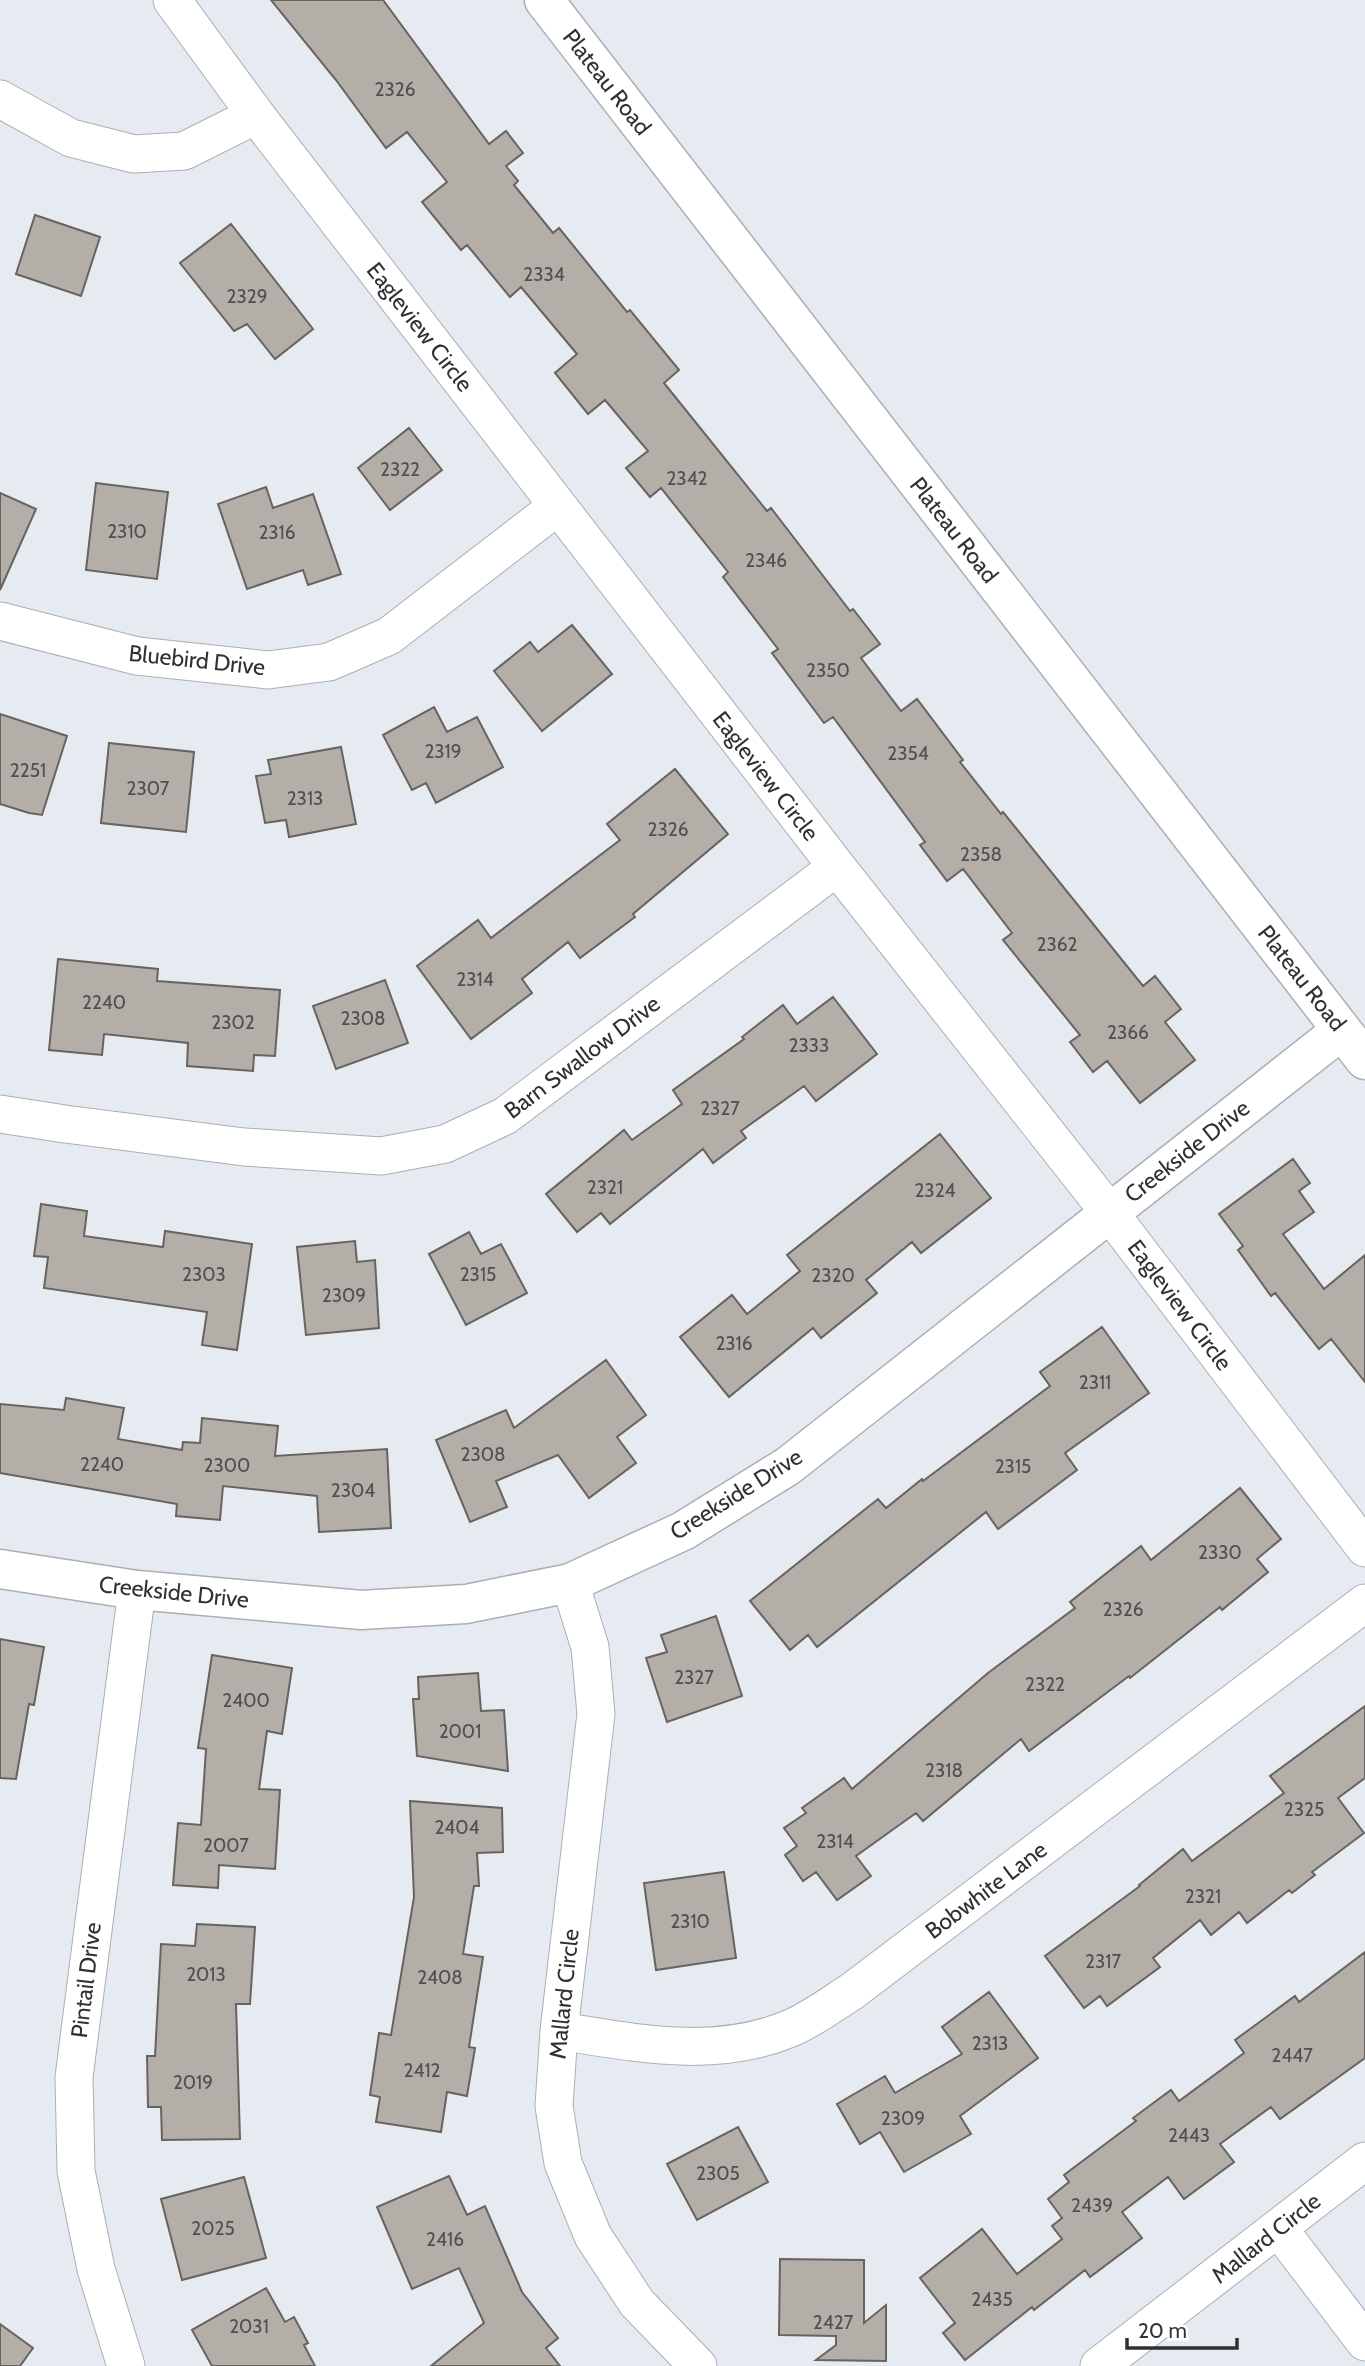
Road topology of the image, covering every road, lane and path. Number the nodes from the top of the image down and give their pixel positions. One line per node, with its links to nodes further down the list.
1 (172, 0): 4 (street, Eagleview Circle)
2 (544, 0): 8 (street, Plateau Road)
3 (0, 99): 4 (street)
4 (256, 115): 5 (street, Eagleview Circle)
5 (558, 506): 6 (street, Bluebird Drive); 7 (street, Eagleview Circle)
6 (0, 621)
7 (837, 867): 10 (street, Barn Swallow Drive); 11 (street, Eagleview Circle)
8 (1342, 1030): 9 (street, Plateau Road); 11 (street, Creekside Drive)
9 (1365, 1060)
10 (0, 1114)
11 (1109, 1212): 12 (street, Eagleview Circle); 14 (street, Creekside Drive)
12 (1365, 1548)
13 (0, 1569): 15 (street, Creekside Drive)
14 (570, 1583): 15 (street, Creekside Drive); 17 (street, Mallard Circle)
15 (137, 1590): 21 (street, Pintail Drive)
16 (1365, 1603): 17 (street, Bobwhite Lane)
17 (559, 2031): 22 (street, Mallard Circle)
18 (1365, 2161): 19 (street, Mallard Circle)
19 (1279, 2229): 20 (street); 23 (street, Mallard Circle)
20 (1365, 2342)
21 (126, 2366)
22 (698, 2366)
23 (1099, 2366)

